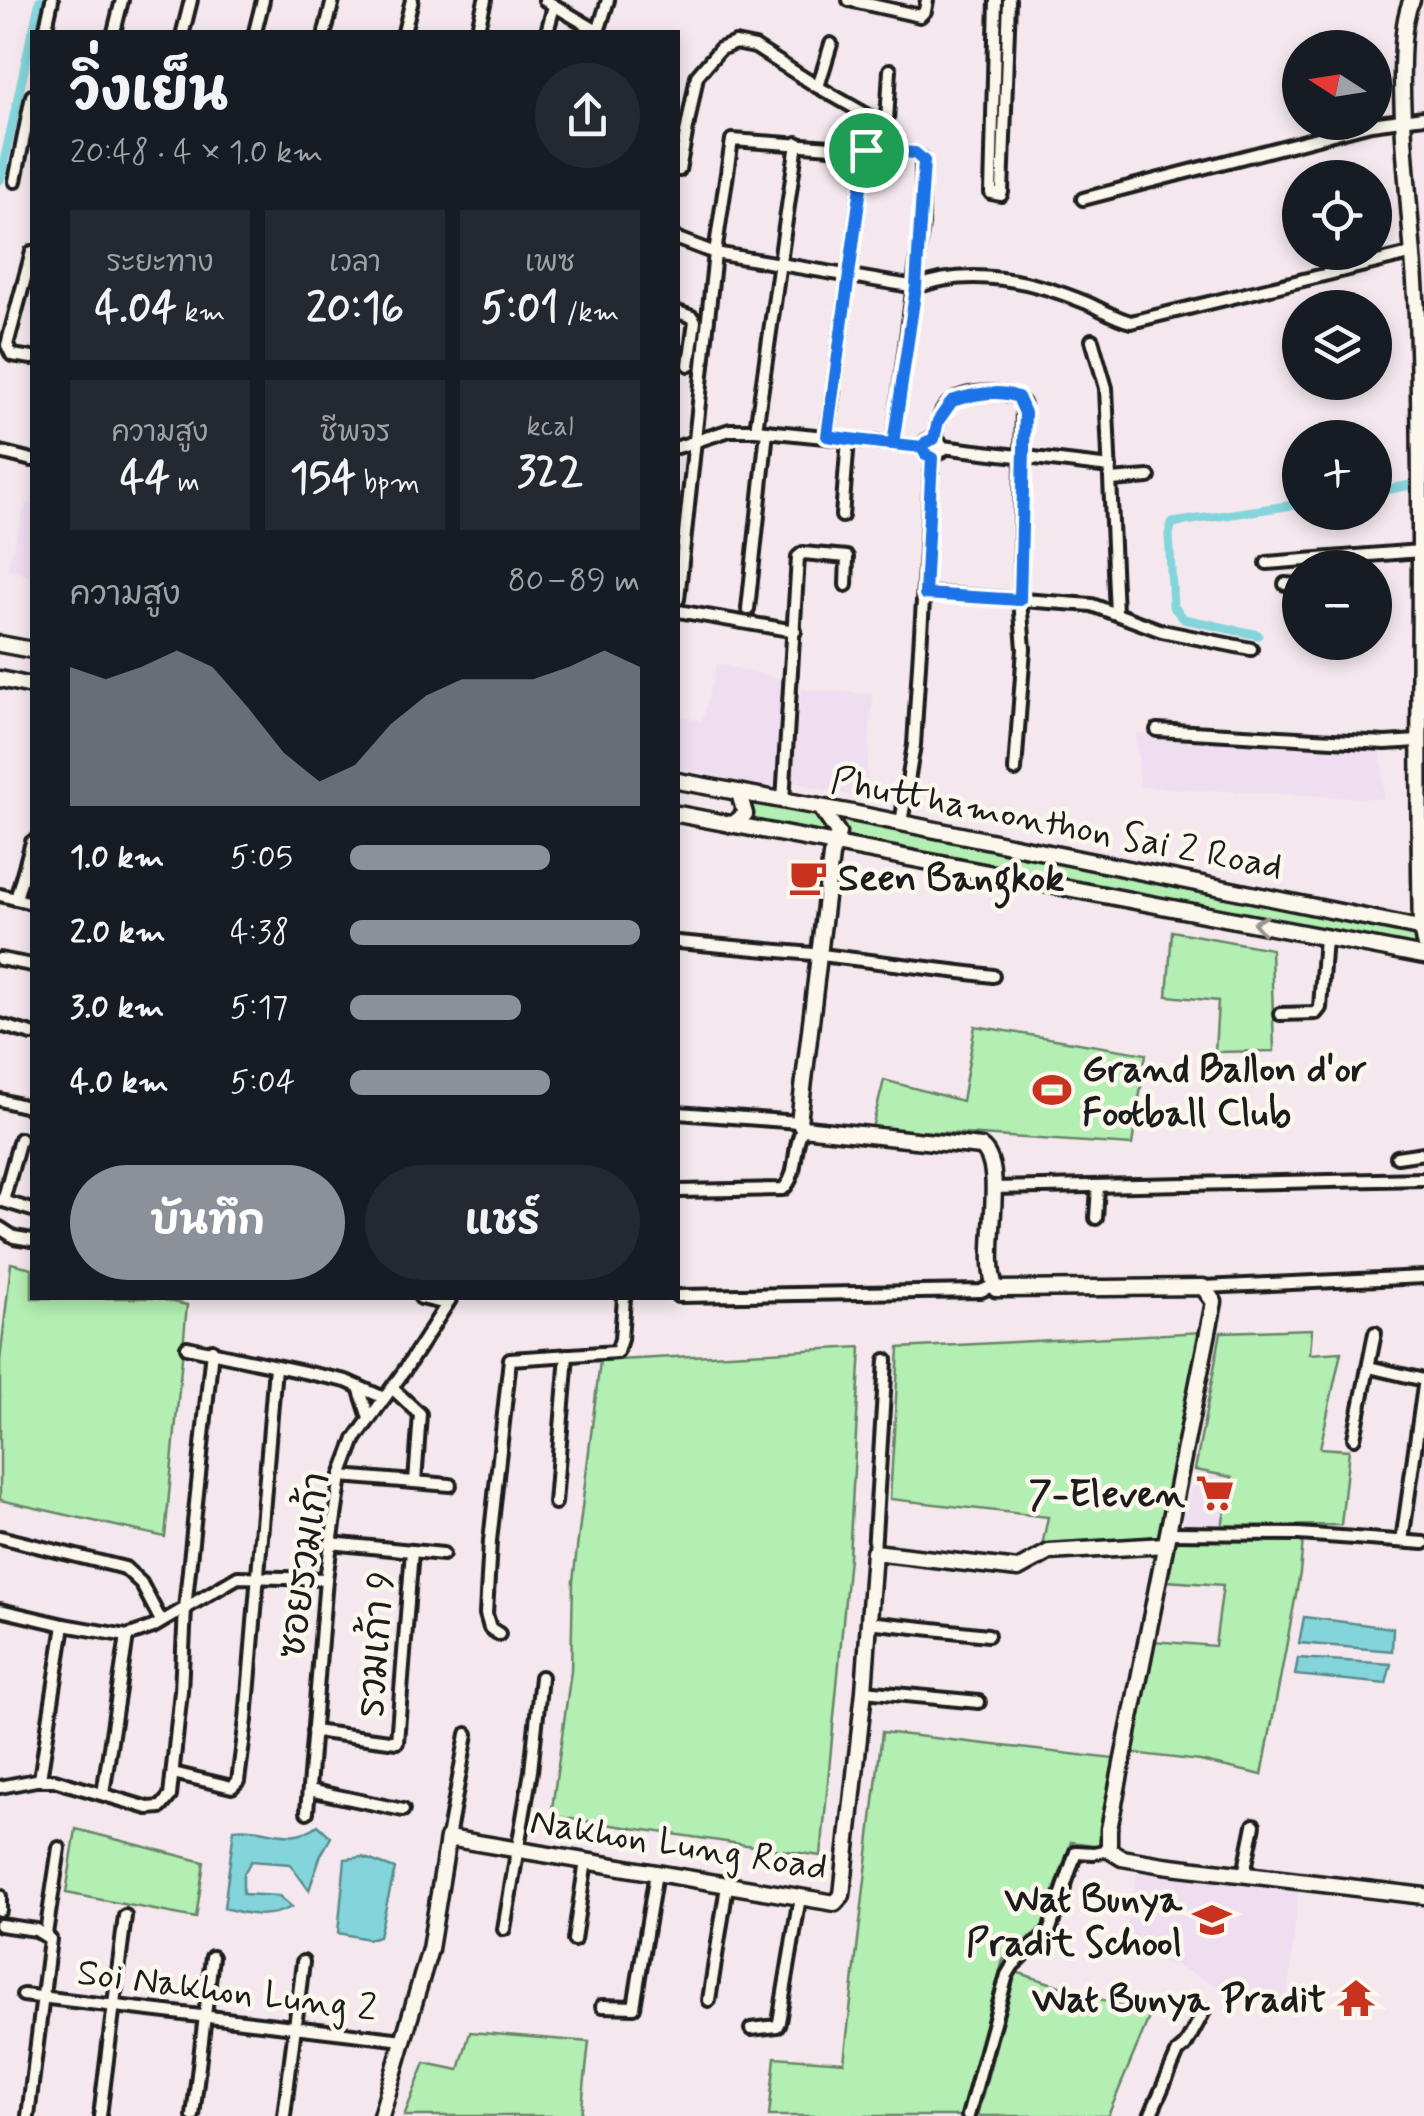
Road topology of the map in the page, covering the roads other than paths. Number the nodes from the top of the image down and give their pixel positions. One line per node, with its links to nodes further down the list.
1 (52, 0): 15 (street)
2 (122, 0): 16 (street)
3 (191, 0): 17 (street)
4 (263, 0): 18 (street)
5 (333, 0): 19 (street)
6 (412, 0): 20 (street)
7 (485, 0): 21 (street)
8 (608, 0): 24 (street)
9 (849, 0): 10 (street)
10 (927, 0)
11 (996, 0): 26 (street)
12 (1008, 0): 26 (street)
13 (1412, 0): 32 (street)
14 (550, 3): 22 (street); 23 (street)
15 (45, 30)
16 (114, 30)
17 (184, 30)
18 (256, 30)
19 (326, 30)
20 (404, 30)
21 (477, 30)
22 (547, 30)
23 (595, 30)
24 (599, 30)
25 (831, 44): 29 (street)
26 (1001, 68): 36 (street)
27 (890, 70): 29 (street)
28 (680, 82): 30 (street)
29 (818, 87): 30 (street)
30 (692, 88): 37 (street)
31 (30, 112): 38 (street)
32 (1404, 118): 33 (street); 39 (street); 42 (street)
33 (1424, 118)
34 (797, 144): 35 (street); 41 (street); 44 (street)
35 (866, 150): 45 (street); 46 (street)
36 (998, 157)
37 (680, 164)
38 (15, 181)
39 (1083, 199)
40 (680, 240): 41 (street)
41 (715, 253): 44 (street); 54 (street)
42 (1414, 253): 46 (street); 67 (street)
43 (30, 259): 49 (street)
44 (779, 264): 45 (street); 51 (street)
45 (848, 275): 46 (street); 52 (street)
46 (916, 287): 56 (street)
47 (680, 313): 50 (street)
48 (1092, 340): 63 (street)
49 (30, 358)
50 (689, 365)
51 (762, 430): 52 (street); 54 (street); 75 (street)
52 (827, 436): 53 (street)
53 (848, 439): 56 (street); 66 (street)
54 (696, 440): 57 (street); 71 (street)
55 (938, 443): 58 (street); 60 (street); 61 (street); 61 (street)
56 (893, 444): 58 (street)
57 (680, 446)
58 (923, 447): 60 (street)
59 (0, 452): 62 (street)
60 (932, 458): 73 (street)
61 (1024, 458): 63 (street); 74 (street)
62 (30, 460)
63 (1110, 466): 65 (street)
64 (1149, 478): 65 (street)
65 (1111, 480): 77 (street)
66 (842, 516)
67 (1421, 544): 68 (street); 82 (street)
68 (1389, 550)
69 (1267, 563): 70 (street)
70 (1282, 563)
71 (680, 580)
72 (846, 585): 78 (street)
73 (925, 594): 74 (street); 96 (street)
74 (1020, 600): 77 (street); 89 (street)
75 (748, 609)
76 (680, 611): 78 (street)
77 (1116, 613): 80 (street)
78 (796, 631): 92 (street)
79 (0, 644): 81 (street)
80 (1251, 648)
81 (30, 650)
82 (1421, 655): 85 (street)
83 (0, 680): 84 (street)
84 (30, 686)
85 (1421, 712): 87 (street)
86 (1157, 730): 87 (street)
87 (1418, 741): 88 (street)
88 (1421, 762): 95 (street)
89 (1015, 770)
90 (680, 781): 91 (street, Phutthamonthon Sai 2 Road)
91 (739, 793): 92 (street, Phutthamonthon Sai 2 Road); 97 (street)
92 (784, 801): 93 (street, Phutthamonthon Sai 2 Road)
93 (821, 808): 96 (street, Phutthamonthon Sai 2 Road); 98 (street)
94 (680, 814): 97 (street, Phutthamonthon Sai 2 Road)
95 (1422, 814): 100 (street)
96 (901, 823): 104 (street, Phutthamonthon Sai 2 Road)
97 (732, 826): 98 (street, Phutthamonthon Sai 2 Road)
98 (834, 844): 105 (street, Phutthamonthon Sai 2 Road, one-way to 98); 107 (street)
99 (30, 849): 102 (street)
100 (1422, 854): 104 (street)
101 (0, 895): 102 (street)
102 (16, 898): 103 (street)
103 (30, 902)
104 (1423, 933)
105 (1324, 937): 108 (street, Phutthamonthon Sai 2 Road); 112 (street)
106 (680, 942): 107 (street)
107 (818, 954): 111 (street); 118 (street)
108 (1424, 956)
109 (0, 958): 110 (street)
110 (30, 966)
111 (994, 976)
112 (1280, 1014)
113 (0, 1025): 114 (street)
114 (30, 1033)
115 (0, 1100): 116 (street)
116 (30, 1108)
117 (680, 1113): 118 (street)
118 (801, 1125): 124 (street); 125 (street)
119 (20, 1139): 126 (street)
120 (1424, 1153): 121 (street)
121 (1397, 1157)
122 (1424, 1179): 123 (street)
123 (1098, 1187): 124 (street); 128 (street)
124 (993, 1188): 132 (street)
125 (680, 1191)
126 (2, 1201): 127 (street)
127 (30, 1209)
128 (1096, 1218)
129 (0, 1228): 130 (street)
130 (30, 1240)
131 (1424, 1277): 133 (street)
132 (994, 1285): 133 (street); 134 (street)
133 (1203, 1287): 155 (street)
134 (680, 1296)
135 (449, 1300): 146 (street, ซอยรวมเก้า)
136 (624, 1300): 140 (street)
137 (1374, 1333): 143 (street)
138 (187, 1346): 139 (street)
139 (212, 1350): 142 (street); 164 (street)
140 (567, 1355): 153 (street); 169 (street)
141 (886, 1360): 160 (street)
142 (275, 1367): 145 (street); 162 (street)
143 (1369, 1367): 144 (street); 149 (street)
144 (1424, 1383): 156 (street)
145 (360, 1387): 147 (street); 148 (street)
146 (392, 1388): 147 (street, ซอยรวมเก้า); 151 (street)
147 (384, 1398): 148 (street, ซอยรวมเก้า)
148 (369, 1418): 150 (street, ซอยรวมเก้า)
149 (1354, 1438)
150 (341, 1476): 151 (street); 157 (street, ซอยรวมเก้า)
151 (415, 1482): 152 (street)
152 (450, 1485)
153 (555, 1502)
154 (0, 1538): 166 (street)
155 (1167, 1539): 156 (street); 160 (street); 189 (street)
156 (1402, 1541): 158 (street)
157 (330, 1543): 159 (street); 163 (street, ซอยรวมเก้า)
158 (1424, 1543)
159 (412, 1550): 161 (street); 177 (street, รวมเก้า 9)
160 (874, 1552): 167 (street, Nakhon Lung Road)
161 (443, 1554)
162 (257, 1576): 163 (street); 164 (street); 179 (street)
163 (326, 1579): 175 (street, ซอยรวมเก้า)
164 (185, 1609): 166 (street); 179 (street)
165 (0, 1610): 168 (street)
166 (161, 1621): 171 (street)
167 (868, 1622): 170 (street); 173 (street, Nakhon Lung Road)
168 (64, 1626): 171 (street); 180 (street)
169 (499, 1634)
170 (988, 1635)
171 (127, 1636): 183 (street)
172 (541, 1678): 190 (street)
173 (864, 1691): 174 (street); 197 (street, Nakhon Lung Road)
174 (979, 1702)
175 (313, 1731): 177 (street, รวมเก้า 9); 182 (street, ซอยรวมเก้า)
176 (467, 1734): 187 (street)
177 (398, 1742): 178 (street, รวมเก้า 9)
178 (412, 1742)
179 (173, 1773): 183 (street)
180 (40, 1780): 181 (street); 183 (street)
181 (0, 1786)
182 (309, 1790): 184 (street); 185 (street, ซอยรวมเก้า)
183 (104, 1794)
184 (403, 1810)
185 (307, 1812)
186 (1254, 1825): 193 (street)
187 (448, 1838): 190 (street, Nakhon Lung Road); 215 (street)
188 (59, 1848): 202 (street)
189 (1110, 1850): 193 (street); 221 (street)
190 (517, 1851): 191 (street, Nakhon Lung Road); 201 (street)
191 (586, 1861): 192 (street, Nakhon Lung Road); 203 (street)
192 (656, 1873): 194 (street, Nakhon Lung Road); 210 (street)
193 (1244, 1874): 196 (street)
194 (727, 1886): 197 (street, Nakhon Lung Road); 208 (street)
195 (0, 1896): 198 (street)
196 (1424, 1896)
197 (800, 1897): 214 (street)
198 (0, 1910)
199 (125, 1916): 209 (street)
200 (0, 1926): 202 (street)
201 (504, 1929)
202 (46, 1934): 207 (street)
203 (574, 1940)
204 (212, 1957): 212 (street)
205 (303, 1962): 213 (street)
206 (23, 1995): 207 (street, Soi Nakhon Lung 2)
207 (43, 1996): 209 (street, Soi Nakhon Lung 2); 216 (street)
208 (708, 2000)
209 (113, 2006): 212 (street, Soi Nakhon Lung 2); 217 (street)
210 (602, 2006)
211 (1204, 2011): 222 (street)
212 (205, 2016): 213 (street, Soi Nakhon Lung 2); 218 (street)
213 (296, 2027): 215 (street, Soi Nakhon Lung 2); 219 (street)
214 (750, 2029)
215 (403, 2040): 220 (street)
216 (28, 2116)
217 (100, 2116)
218 (193, 2116)
219 (284, 2116)
220 (381, 2116)
221 (968, 2116)
222 (1150, 2116)

